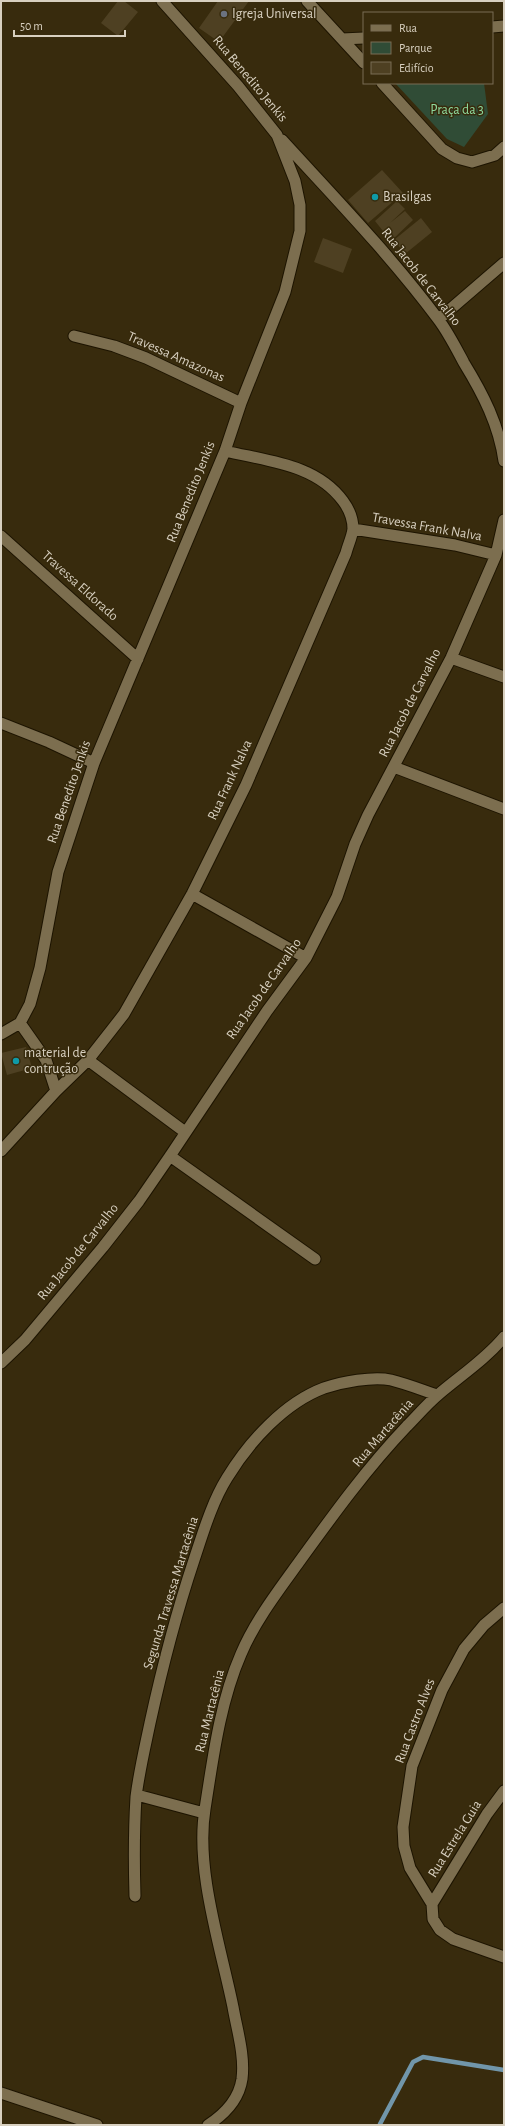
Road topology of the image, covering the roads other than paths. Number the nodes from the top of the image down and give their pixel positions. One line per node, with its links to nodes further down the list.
1 (162, 1): 9 (street, Rua Benedito Jenkis)
2 (306, 1): 6 (street)
3 (504, 26): 4 (street)
4 (493, 27)
5 (363, 38): 6 (street)
6 (342, 39): 7 (street)
7 (363, 62)
8 (383, 84): 10 (street)
9 (277, 135): 12 (street, Rua Jacob de Carvalho); 14 (street, Rua Benedito Jenkis)
10 (504, 147)
11 (504, 263): 12 (street)
12 (439, 320): 15 (street, Rua Jacob de Carvalho)
13 (74, 336): 14 (street, Travessa Amazonas)
14 (241, 403): 16 (street, Rua Benedito Jenkis)
15 (503, 441): 17 (street, Rua Jacob de Carvalho)
16 (225, 451): 19 (street, Rua Frank Nalva); 22 (street, Rua Benedito Jenkis)
17 (504, 461)
18 (504, 520): 21 (street, Rua Jacob de Carvalho)
19 (353, 529): 21 (street, Travessa Frank Nalva); 29 (street, Rua Frank Nalva)
20 (1, 536): 22 (street, Travessa Eldorado)
21 (496, 555): 23 (street, Rua Jacob de Carvalho)
22 (138, 658): 26 (street, Rua Benedito Jenkis)
23 (452, 658): 24 (street); 27 (street, Rua Jacob de Carvalho)
24 (504, 677)
25 (1, 723): 26 (street)
26 (94, 763): 31 (street, Rua Benedito Jenkis)
27 (394, 767): 28 (street); 30 (street, Rua Jacob de Carvalho)
28 (504, 809)
29 (192, 894): 30 (street); 33 (street, Rua Frank Nalva)
30 (306, 958): 35 (street, Rua Jacob de Carvalho)
31 (20, 1023): 32 (street); 34 (street)
32 (1, 1034)
33 (88, 1060): 34 (street, Rua Frank Nalva); 35 (street)
34 (56, 1091): 36 (street, Rua Frank Nalva)
35 (185, 1132): 37 (street, Rua Jacob de Carvalho)
36 (1, 1151)
37 (170, 1156): 38 (street); 40 (street, Rua Jacob de Carvalho)
38 (315, 1259)
39 (504, 1337): 41 (street, Rua Martacênia)
40 (1, 1363)
41 (437, 1395): 44 (street, Segunda Travessa Martacênia); 45 (street, Rua Martacênia)
42 (504, 1608): 47 (street, Rua Castro Alves)
43 (504, 1791): 47 (street, Rua Estrela Guia)
44 (137, 1795): 45 (street); 46 (street, Segunda Travessa Martacênia)
45 (204, 1813): 52 (street, Rua Martacênia)
46 (135, 1896)
47 (432, 1904): 48 (street, Rua Castro Alves)
48 (504, 1957)
49 (1, 2093): 50 (street)
50 (67, 2121): 51 (street)
51 (97, 2125)
52 (208, 2125)

